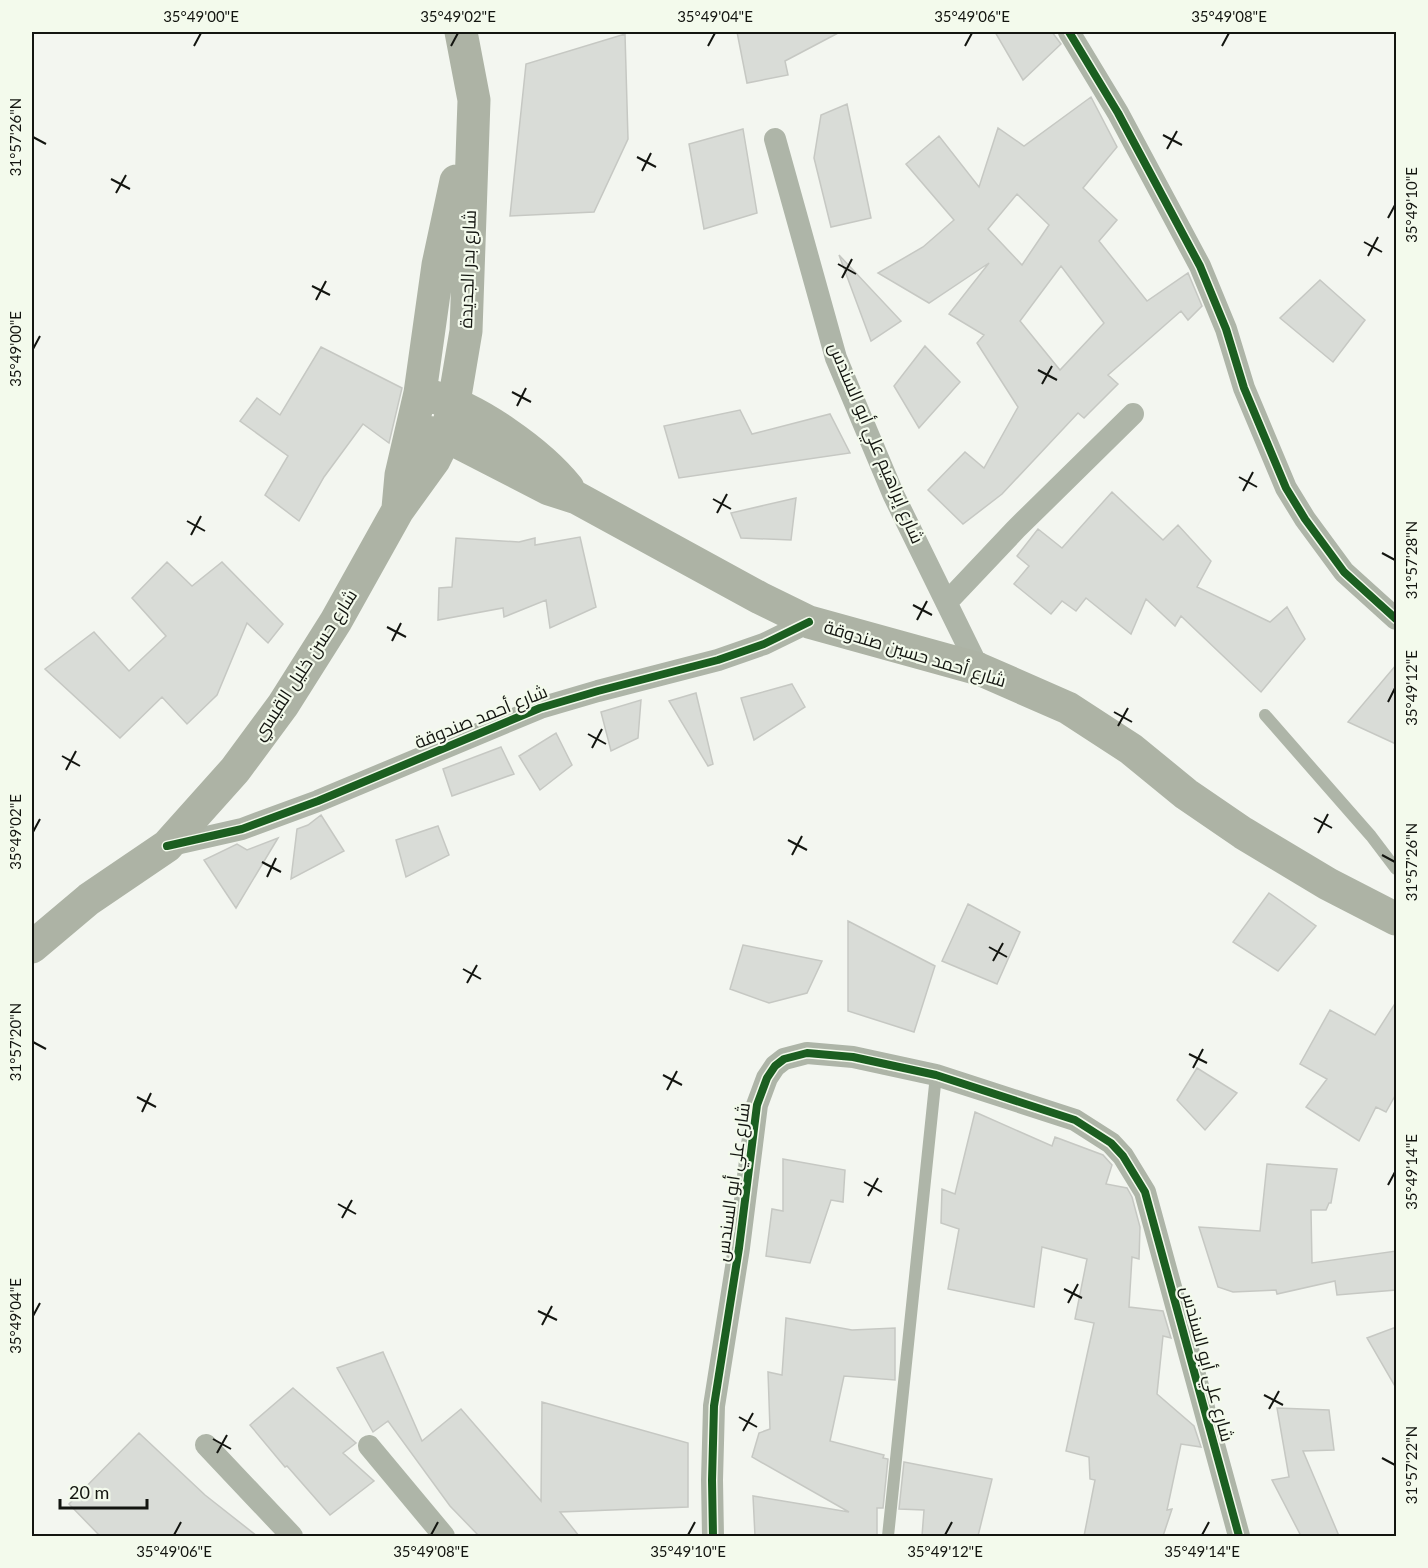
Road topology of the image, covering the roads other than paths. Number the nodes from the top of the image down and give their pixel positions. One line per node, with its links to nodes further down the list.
1 (461, 32): 3 (main road, شارع بدر الجديدة)
2 (1069, 32): 13 (street)
3 (474, 100): 5 (main road, شارع بدر الجديدة); 6 (main road, شارع بدر الجديدة)
4 (775, 139): 12 (street, شارع إبراهيم علي أبو السندس)
5 (420, 393): 6 (main road, شارع أحمد حسين صندوقة); 8 (main road, شارع بدر الجديدة)
6 (454, 402): 9 (main road, شارع بدر الجديدة); 10 (main road, شارع أحمد حسين صندوقة)
7 (1133, 414): 12 (street)
8 (412, 429): 9 (main road, شارع أحمد حسين صندوقة); 11 (main road, شارع حسن خليل القيسي)
9 (446, 436): 10 (main road, شارع أحمد حسين صندوقة); 11 (main road, شارع حسن خليل القيسي)
10 (577, 498): 14 (main road, شارع أحمد حسين صندوقة)
11 (398, 510): 17 (main road, شارع حسن خليل القيسي)
12 (947, 603): 15 (street, شارع إبراهيم علي أبو السندس)
13 (1396, 619)
14 (809, 622): 15 (main road, شارع أحمد حسين صندوقة); 17 (street, شارع أحمد صندوقة)
15 (979, 669): 19 (main road, شارع أحمد حسين صندوقة)
16 (1265, 715): 18 (lane)
17 (167, 846): 20 (main road, شارع حسن خليل القيسي)
18 (1396, 869)
19 (1396, 919)
20 (32, 946)
21 (936, 1075): 26 (street, شارع علي أبو السندس); 27 (lane); 28 (street, شارع علي أبو السندس)
22 (206, 1445): 24 (street)
23 (369, 1446): 25 (street)
24 (292, 1536)
25 (444, 1536)
26 (713, 1536)
27 (888, 1536)
28 (1239, 1536)

